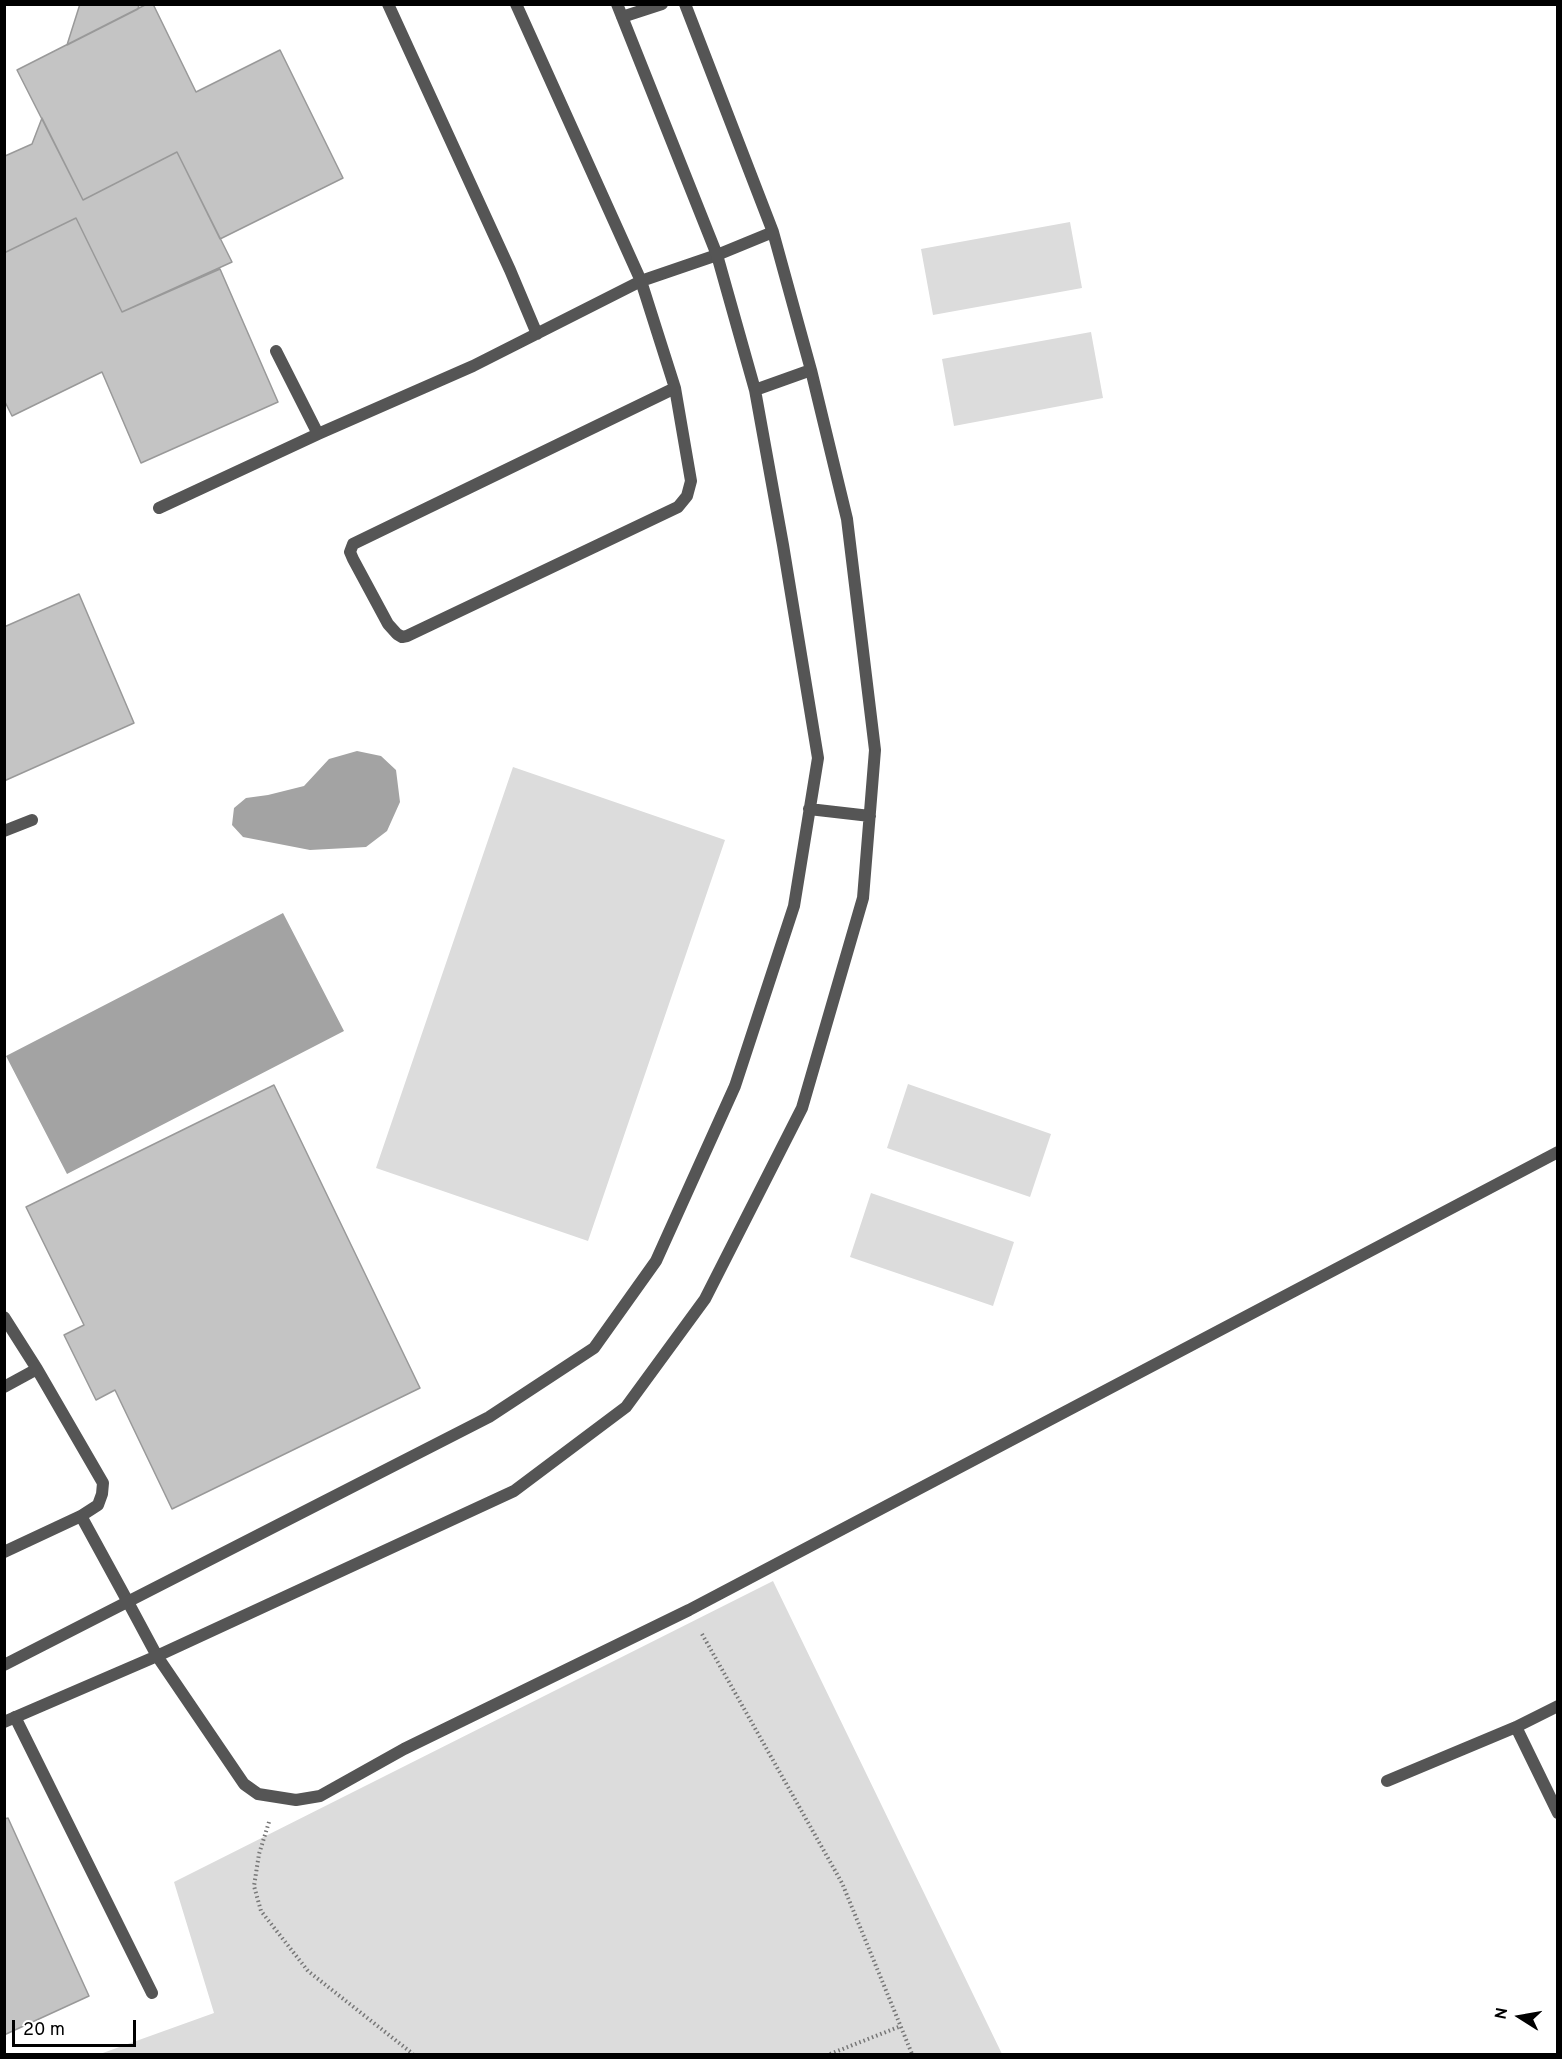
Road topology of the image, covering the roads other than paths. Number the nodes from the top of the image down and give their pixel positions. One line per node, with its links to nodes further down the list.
1 (388, 4): 10 (street)
2 (516, 4): 9 (street)
3 (617, 4): 6 (street)
4 (662, 4): 6 (street)
5 (685, 4): 7 (street)
6 (622, 17): 8 (street)
7 (773, 232): 8 (street); 12 (street)
8 (717, 255): 9 (street); 14 (street)
9 (641, 281): 10 (street); 13 (street)
10 (537, 334): 15 (street)
11 (276, 351): 15 (street)
12 (811, 370): 14 (street); 18 (street)
13 (675, 387): 13 (street)
14 (754, 390): 17 (street)
15 (318, 434): 16 (street)
16 (159, 508)
17 (809, 809): 18 (street); 27 (street)
18 (870, 816): 28 (street)
19 (32, 820): 20 (street)
20 (4, 831)
21 (1557, 1152): 28 (street)
22 (4, 1317): 23 (street)
23 (38, 1369): 24 (street); 25 (street)
24 (4, 1388)
25 (81, 1516): 26 (street); 27 (street)
26 (4, 1552)
27 (128, 1602): 28 (street); 29 (street)
28 (158, 1656): 31 (street)
29 (4, 1665)
30 (1557, 1706): 32 (street)
31 (10, 1719): 35 (street)
32 (1516, 1727): 33 (street); 34 (street)
33 (1387, 1781)
34 (1557, 1813)
35 (152, 1993)

